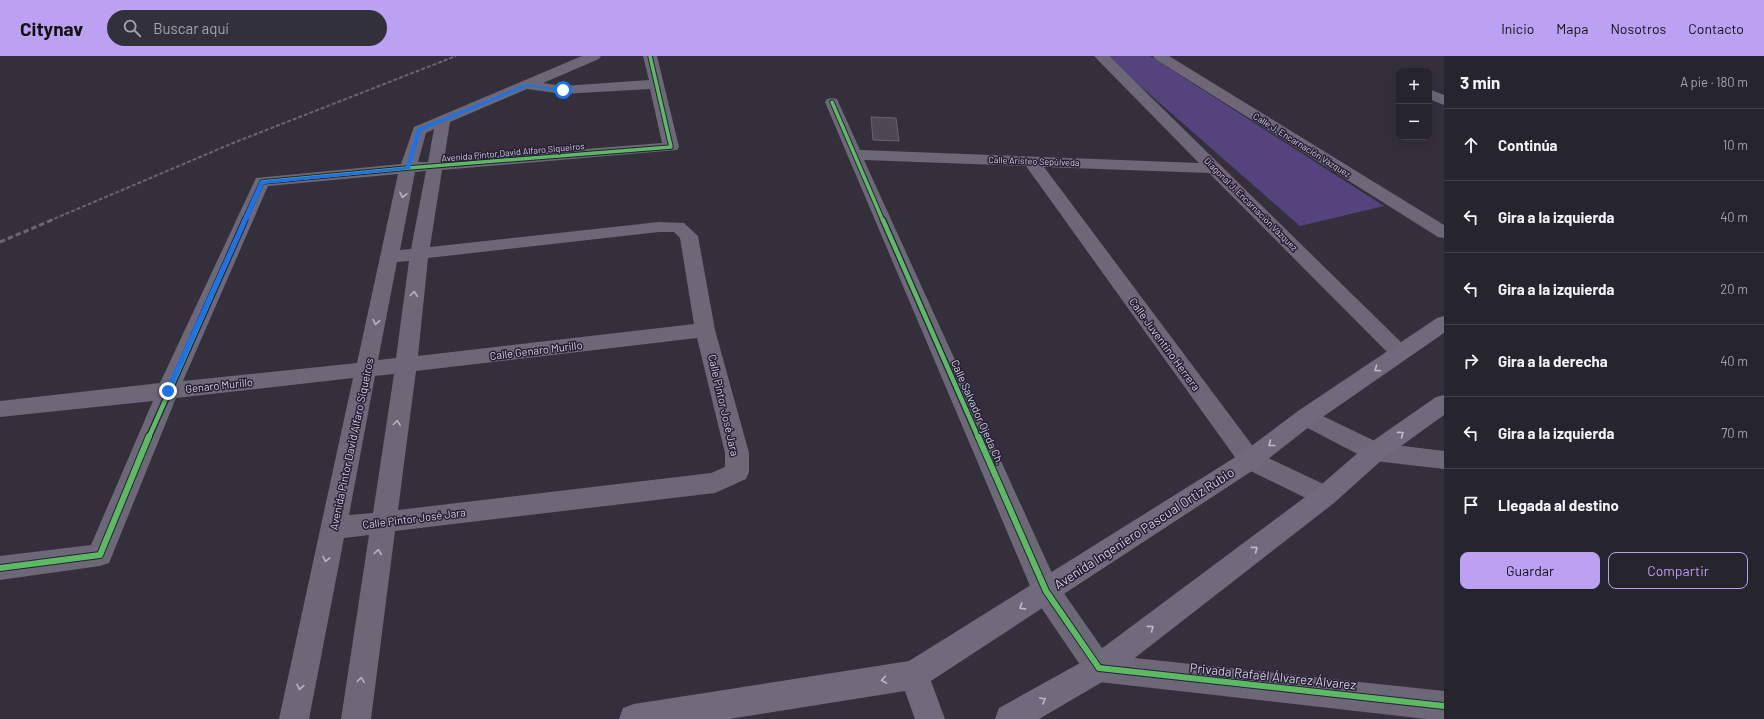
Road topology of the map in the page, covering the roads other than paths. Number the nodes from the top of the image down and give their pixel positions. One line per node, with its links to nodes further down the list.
1 (594, 56): 6 (street, Avenida Pintor David Alfaro Siqueiros)
2 (650, 56): 5 (street, Avenida Pintor David Alfaro Siqueiros)
3 (1101, 56): 15 (street, Diagonal J. Encarnación Vázquez)
4 (1160, 56): 16 (street, Calle J. Encarnación Vázquez)
5 (657, 84): 6 (street); 13 (street, Avenida Pintor David Alfaro Siqueiros)
6 (527, 85): 10 (street, Avenida Pintor David Alfaro Siqueiros)
7 (1432, 95): 8 (street)
8 (1444, 101)
9 (832, 102): 11 (street, Calle Salvador Ojeda Ch.)
10 (444, 120): 13 (street, Avenida Pintor David Alfaro Siqueiros); 14 (street, Avenida Pintor David Alfaro Siqueiros)
11 (854, 155): 12 (street, Calle Aristeo Sepúlveda); 35 (street, Calle Salvador Ojeda Ch.)
12 (1031, 161): 15 (street, Calle Aristeo Sepúlveda); 29 (street, Calle Juventino Herrera)
13 (436, 167): 14 (street, Avenida Pintor David Alfaro Siqueiros); 17 (street, Avenida Pintor David Alfaro Siqueiros)
14 (408, 168): 18 (street, Avenida Pintor David Alfaro Siqueiros, one-way to 18); 24 (street, Avenida Pintor David Alfaro Siqueiros)
15 (1215, 168): 21 (street, Diagonal J. Encarnación Vázquez)
16 (1444, 233)
17 (419, 255): 18 (street, Calle Pintor José Jara); 20 (street, Calle Pintor José Jara); 22 (street, Avenida Pintor David Alfaro Siqueiros, one-way to 17)
18 (389, 257): 23 (street, Avenida Pintor David Alfaro Siqueiros, one-way to 23)
19 (1444, 323): 21 (street, Avenida Ingeniero Pascual Ortiz Rubio)
20 (706, 330): 22 (street, Calle Genaro Murillo); 32 (street, Calle Pintor José Jara)
21 (1400, 353): 27 (street, Avenida Ingeniero Pascual Ortiz Rubio, one-way to 27)
22 (406, 365): 23 (street, Calle Genaro Murillo); 32 (street, Avenida Pintor David Alfaro Siqueiros, one-way to 22)
23 (367, 369): 24 (street, Genaro Murillo); 33 (street, Avenida Pintor David Alfaro Siqueiros)
24 (168, 391): 26 (street, Genaro Murillo); 34 (street)
25 (1444, 403): 28 (street, one-way to 25)
26 (0, 409)
27 (1306, 417): 28 (street); 29 (street, Avenida Ingeniero Pascual Ortiz Rubio, one-way to 29)
28 (1375, 452): 30 (street); 31 (street)
29 (1250, 460): 31 (street, Calle Juventino Herrera); 35 (street, Avenida Ingeniero Pascual Ortiz Rubio)
30 (1444, 460)
31 (1325, 496): 36 (street, one-way to 31)
32 (383, 522): 33 (street, Calle Pintor José Jara); 40 (street, Avenida Pintor David Alfaro Siqueiros, one-way to 32)
33 (333, 528): 39 (street, Avenida Pintor David Alfaro Siqueiros, one-way to 39)
34 (0, 568)
35 (1046, 591): 36 (street, Calle Salvador Ojeda Ch.); 37 (street, Avenida Ingeniero Pascual Ortiz Rubio, one-way to 37)
36 (1099, 668): 38 (street, Privada Rafaél Álvarez Álvarez); 43 (street, one-way to 36)
37 (914, 675): 41 (street, Avenida Ingeniero Pascual Ortiz Rubio, one-way to 41); 42 (street)
38 (1444, 706)
39 (294, 719)
40 (356, 719)
41 (634, 719)
42 (930, 719)
43 (1010, 719)

